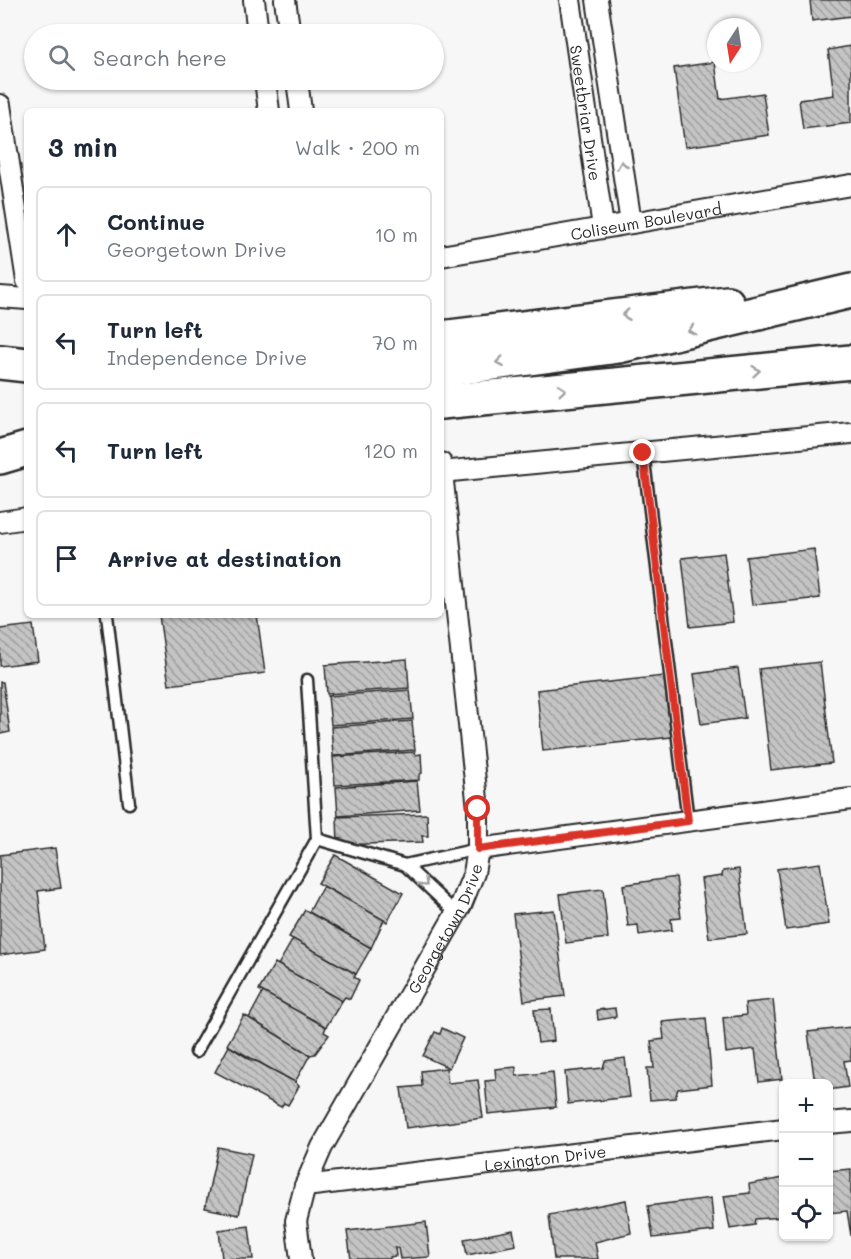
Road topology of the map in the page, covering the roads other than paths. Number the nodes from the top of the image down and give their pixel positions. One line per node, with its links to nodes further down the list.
1 (254, 0): 5 (street)
2 (285, 0): 6 (street)
3 (570, 0): 14 (street, Sweetbriar Drive)
4 (597, 0): 13 (street, Sweetbriar Drive, one-way to 4)
5 (257, 24)
6 (289, 24)
7 (266, 90): 10 (street)
8 (298, 90): 11 (street)
9 (0, 105): 16 (street)
10 (269, 108)
11 (301, 108)
12 (851, 185): 13 (street, Coliseum Boulevard)
13 (631, 223): 14 (street, Coliseum Boulevard)
14 (603, 227): 15 (street, Coliseum Boulevard)
15 (444, 255)
16 (24, 261)
17 (851, 289): 20 (highway, one-way to 20); 24 (highway, one-way to 24)
18 (0, 297): 19 (street)
19 (24, 299)
20 (444, 338)
21 (0, 362): 23 (highway)
22 (851, 362): 25 (highway, one-way to 22)
23 (24, 365)
24 (444, 370)
25 (444, 402)
26 (851, 433): 28 (street)
27 (24, 450): 30 (highway)
28 (643, 453): 31 (street); 39 (lane)
29 (24, 454): 30 (highway)
30 (0, 458)
31 (444, 469)
32 (444, 488): 41 (street, Georgetown Drive)
33 (24, 518): 34 (street)
34 (0, 522)
35 (108, 618): 38 (lane)
36 (307, 680): 40 (lane)
37 (851, 799): 39 (street)
38 (129, 803)
39 (688, 821): 41 (street)
40 (318, 839): 42 (lane); 44 (lane)
41 (478, 849): 42 (lane); 43 (street, Georgetown Drive)
42 (405, 865): 43 (lane, one-way to 43)
43 (456, 914): 48 (street, Georgetown Drive)
44 (196, 1052)
45 (851, 1121): 46 (street)
46 (833, 1123)
47 (779, 1129): 48 (street, Lexington Drive)
48 (305, 1186): 49 (street, Georgetown Drive)
49 (301, 1259)

